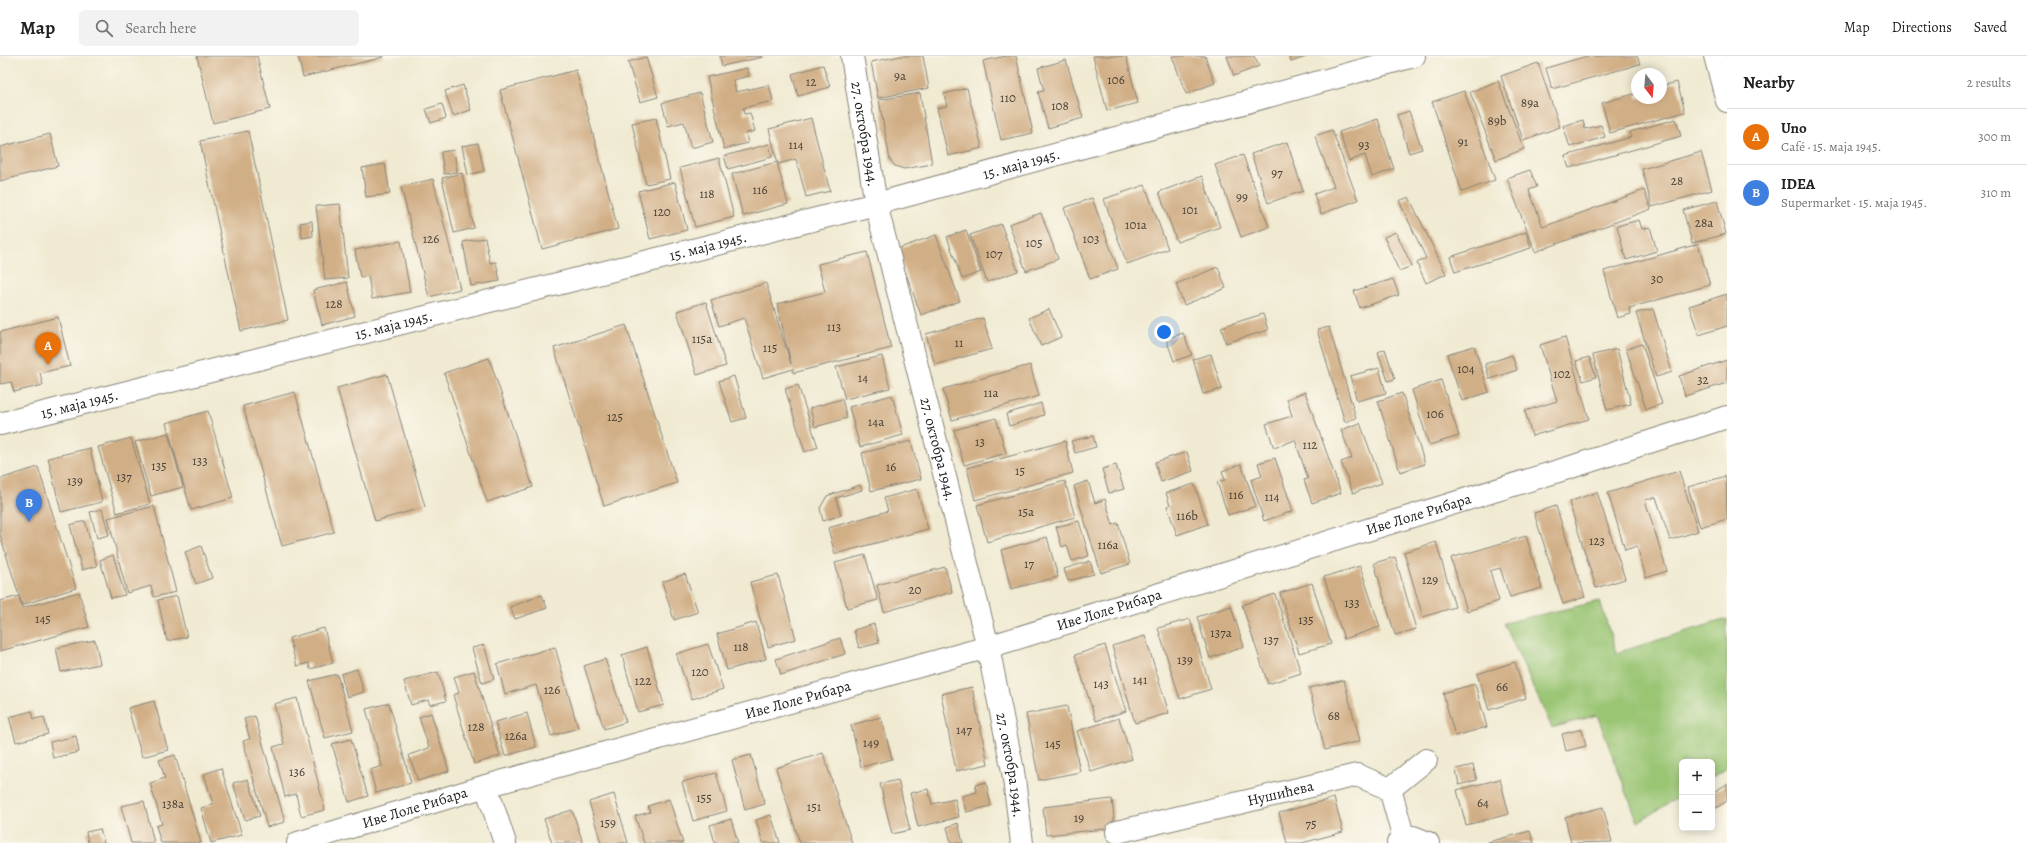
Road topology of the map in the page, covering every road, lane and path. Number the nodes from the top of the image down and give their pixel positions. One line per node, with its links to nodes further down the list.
1 (852, 56): 5 (street, 27. октобра 1944.)
2 (1414, 56): 5 (street, 15. маја 1945.)
3 (1715, 56): 4 (street)
4 (1727, 102)
5 (876, 204): 7 (street, 15. маја 1945.); 8 (street, 27. октобра 1944.)
6 (1727, 417): 8 (street, Иве Лоле Рибара)
7 (0, 424)
8 (988, 647): 10 (street, Иве Лоле Рибара); 16 (street, 27. октобра 1944.)
9 (1426, 760): 11 (street)
10 (486, 786): 14 (street, Иве Лоле Рибара); 15 (street, Иве Лоле Рибара)
11 (1390, 789): 12 (street, Нушићева); 13 (street)
12 (1117, 832)
13 (1401, 841): 17 (street)
14 (298, 843)
15 (505, 843)
16 (1022, 843)
17 (1428, 843)

